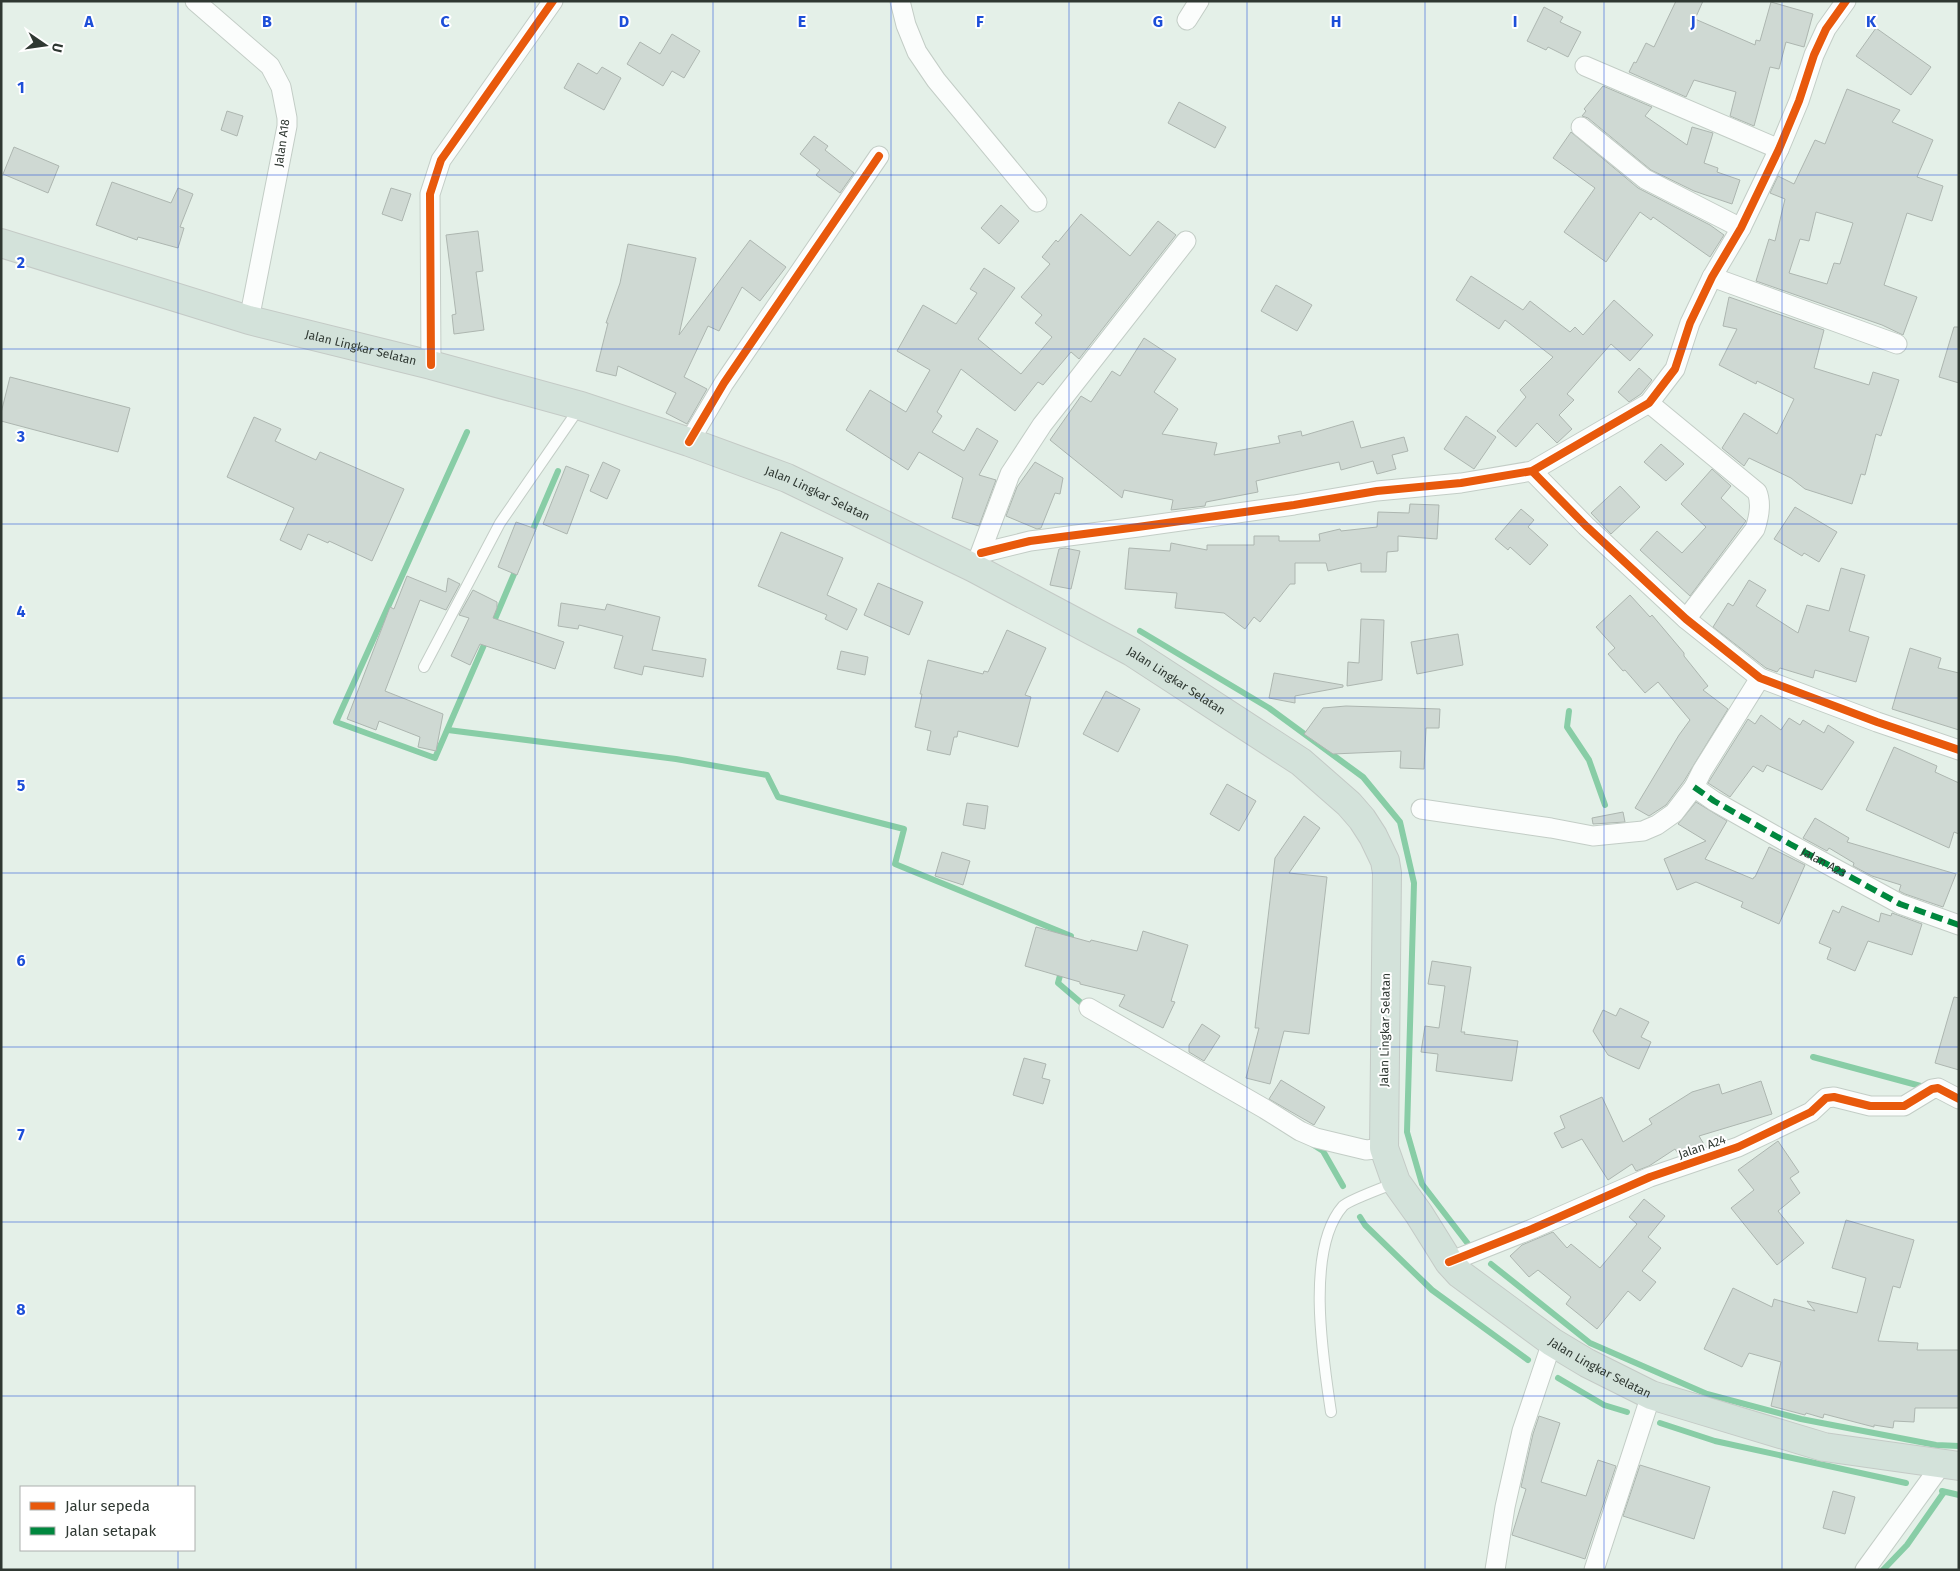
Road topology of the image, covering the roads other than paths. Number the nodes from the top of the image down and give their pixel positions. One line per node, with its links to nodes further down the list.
1 (195, 1): 16 (street, Jalan A18)
2 (553, 1): 18 (street)
3 (900, 1): 11 (street)
4 (1198, 1): 6 (street)
5 (1846, 1): 9 (street)
6 (1187, 20)
7 (1585, 66): 9 (street)
8 (1581, 127): 12 (street)
9 (1779, 149): 12 (street)
10 (879, 156): 21 (street)
11 (1037, 202)
12 (1741, 228): 15 (street)
13 (1186, 240): 23 (street)
14 (1, 243): 16 (highway, Jalan Lingkar Selatan)
15 (1712, 277): 17 (street); 19 (street)
16 (249, 320): 18 (highway, Jalan Lingkar Selatan)
17 (1897, 344)
18 (431, 365): 20 (highway, Jalan Lingkar Selatan)
19 (1649, 403): 22 (street); 24 (street)
20 (581, 406): 21 (highway, Jalan Lingkar Selatan); 25 (lane)
21 (688, 442): 23 (highway, Jalan Lingkar Selatan)
22 (1532, 471): 23 (street); 24 (street)
23 (978, 560): 33 (highway, Jalan Lingkar Selatan)
24 (1686, 619): 26 (street)
25 (424, 667)
26 (1760, 678): 27 (street); 28 (street)
27 (1959, 750)
28 (1694, 787): 29 (street); 30 (street, Jalan A23)
29 (1421, 809)
30 (1959, 925)
31 (1089, 1008): 33 (street)
32 (1959, 1099): 35 (street, Jalan A24)
33 (1384, 1148): 34 (highway, Jalan Lingkar Selatan)
34 (1396, 1182): 35 (highway, Jalan Lingkar Selatan); 38 (lane)
35 (1449, 1262): 36 (highway, Jalan Lingkar Selatan)
36 (1552, 1342): 37 (highway, Jalan Lingkar Selatan); 40 (street)
37 (1651, 1395): 39 (highway, Jalan Lingkar Selatan); 41 (street)
38 (1332, 1412)
39 (1950, 1465): 42 (street)
40 (1495, 1570)
41 (1594, 1570)
42 (1865, 1570)

